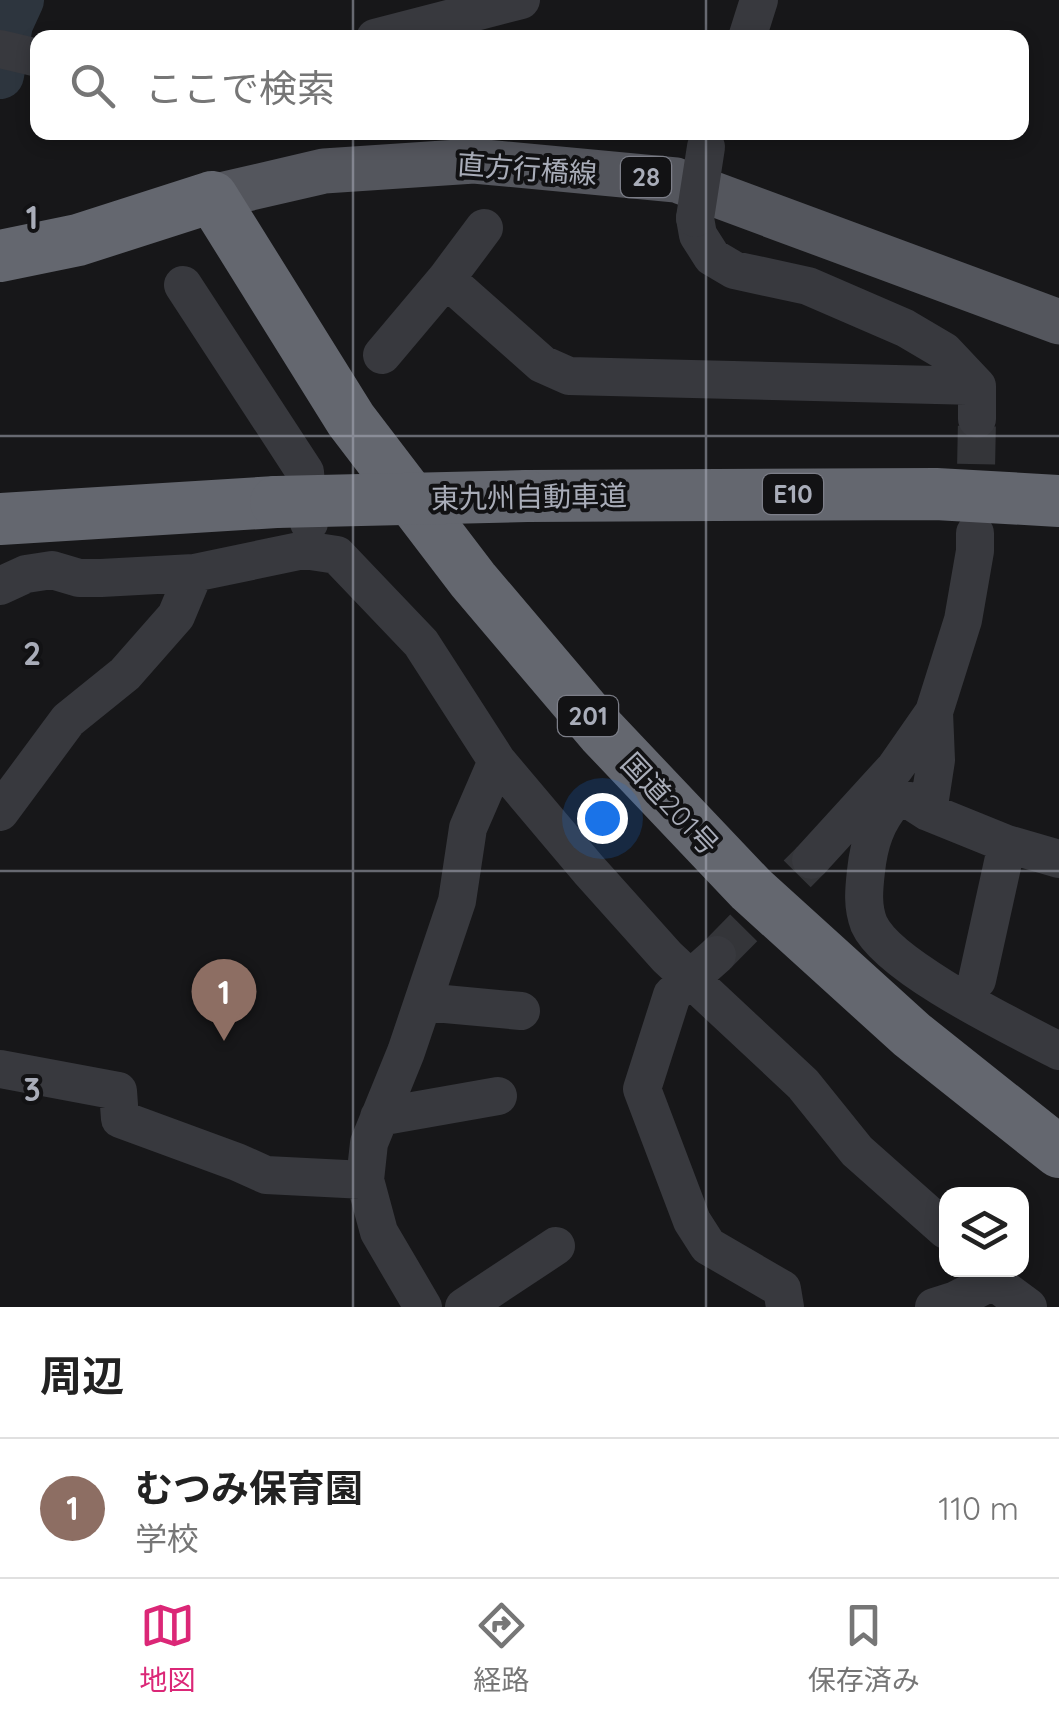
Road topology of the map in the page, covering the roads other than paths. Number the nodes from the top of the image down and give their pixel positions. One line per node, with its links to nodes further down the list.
1 (522, 0): 3 (street)
2 (758, 0): 5 (street)
3 (468, 26): 4 (street)
4 (437, 30)
5 (749, 30)
6 (0, 49): 7 (street)
7 (30, 56)
8 (705, 140): 13 (street, bridge)
9 (212, 197): 10 (highway); 12 (highway); 15 (main road, 直方行橋線 / 28); 38 (highway, 国道201号 / 201)
10 (0, 219)
11 (484, 228): 13 (street)
12 (0, 256)
13 (446, 279): 16 (street)
14 (183, 285): 20 (street)
15 (1059, 322)
16 (382, 355)
17 (1059, 501): 18 (highway, 東九州自動車道 / E10, bridge)
18 (0, 518)
19 (975, 533): 23 (street)
20 (304, 550): 21 (street); 24 (street)
21 (194, 573): 22 (street); 25 (street)
22 (0, 586)
23 (934, 712): 26 (street); 29 (street)
24 (497, 762): 30 (street); 32 (street)
25 (0, 812)
26 (928, 812): 27 (street); 34 (street)
27 (1008, 844): 28 (street); 31 (street)
28 (1059, 859)
29 (811, 860)
30 (703, 967): 40 (street); 46 (street)
31 (977, 980)
32 (423, 1002): 33 (street); 37 (street)
33 (522, 1011)
34 (1059, 1052)
35 (0, 1069): 39 (street)
36 (498, 1096): 37 (street)
37 (379, 1117): 39 (street)
38 (1059, 1152)
39 (365, 1180): 44 (street)
40 (939, 1224)
41 (556, 1246): 45 (street)
42 (986, 1277): 47 (street)
43 (991, 1277): 48 (street)
44 (423, 1307)
45 (464, 1307)
46 (785, 1307)
47 (934, 1307)
48 (1028, 1307)

